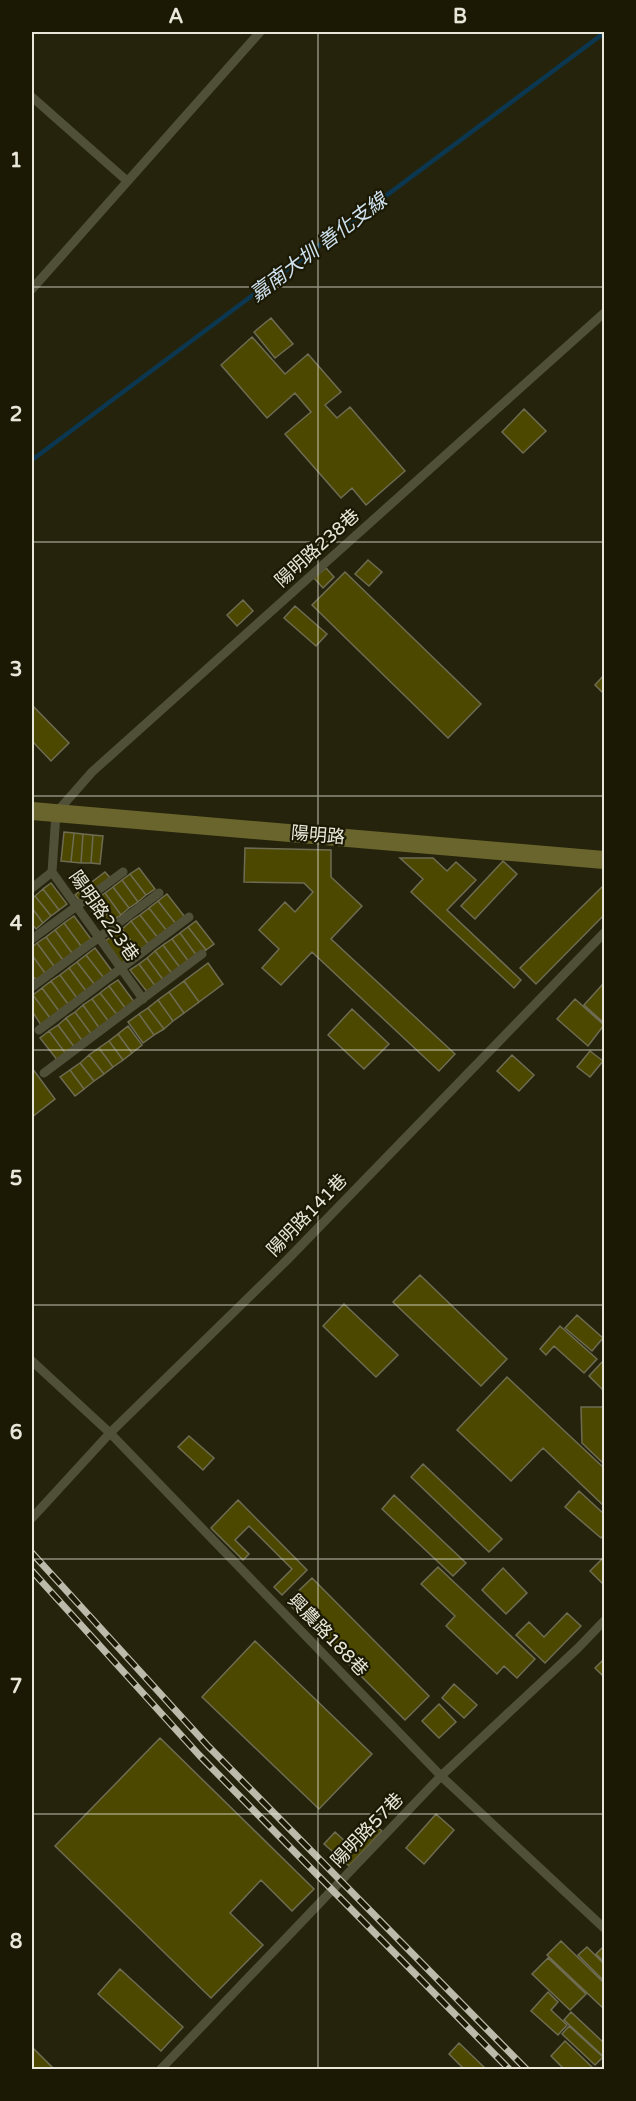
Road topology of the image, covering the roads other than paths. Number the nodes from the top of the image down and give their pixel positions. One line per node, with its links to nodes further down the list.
1 (260, 32): 3 (lane)
2 (32, 97): 3 (lane)
3 (126, 180): 4 (lane)
4 (32, 290)
5 (604, 312): 7 (lane, 陽明路238巷)
6 (32, 811): 7 (street, 陽明路)
7 (56, 813): 8 (street, 陽明路); 9 (lane, 陽明路223巷)
8 (604, 860)
9 (52, 872): 11 (lane); 13 (lane, 陽明路223巷)
10 (123, 872): 13 (lane)
11 (32, 888)
12 (159, 893): 16 (lane)
13 (75, 906): 16 (lane, 陽明路223巷); 17 (lane)
14 (189, 917): 19 (lane)
15 (604, 933): 25 (lane, 陽明路141巷)
16 (99, 938): 19 (lane, 陽明路223巷); 20 (lane)
17 (32, 939)
18 (202, 954): 21 (lane)
19 (121, 970): 21 (lane, 陽明路223巷); 22 (lane)
20 (32, 987)
21 (143, 999): 23 (lane)
22 (39, 1030)
23 (44, 1073)
24 (32, 1361): 25 (lane, 興農路188巷)
25 (110, 1433): 26 (lane, 陽明路141巷); 28 (lane, 興農路188巷)
26 (32, 1518)
27 (604, 1621): 28 (lane, 陽明路57巷)
28 (441, 1776): 29 (lane, 興農路188巷); 30 (lane, 陽明路57巷)
29 (604, 1928)
30 (160, 2070)

